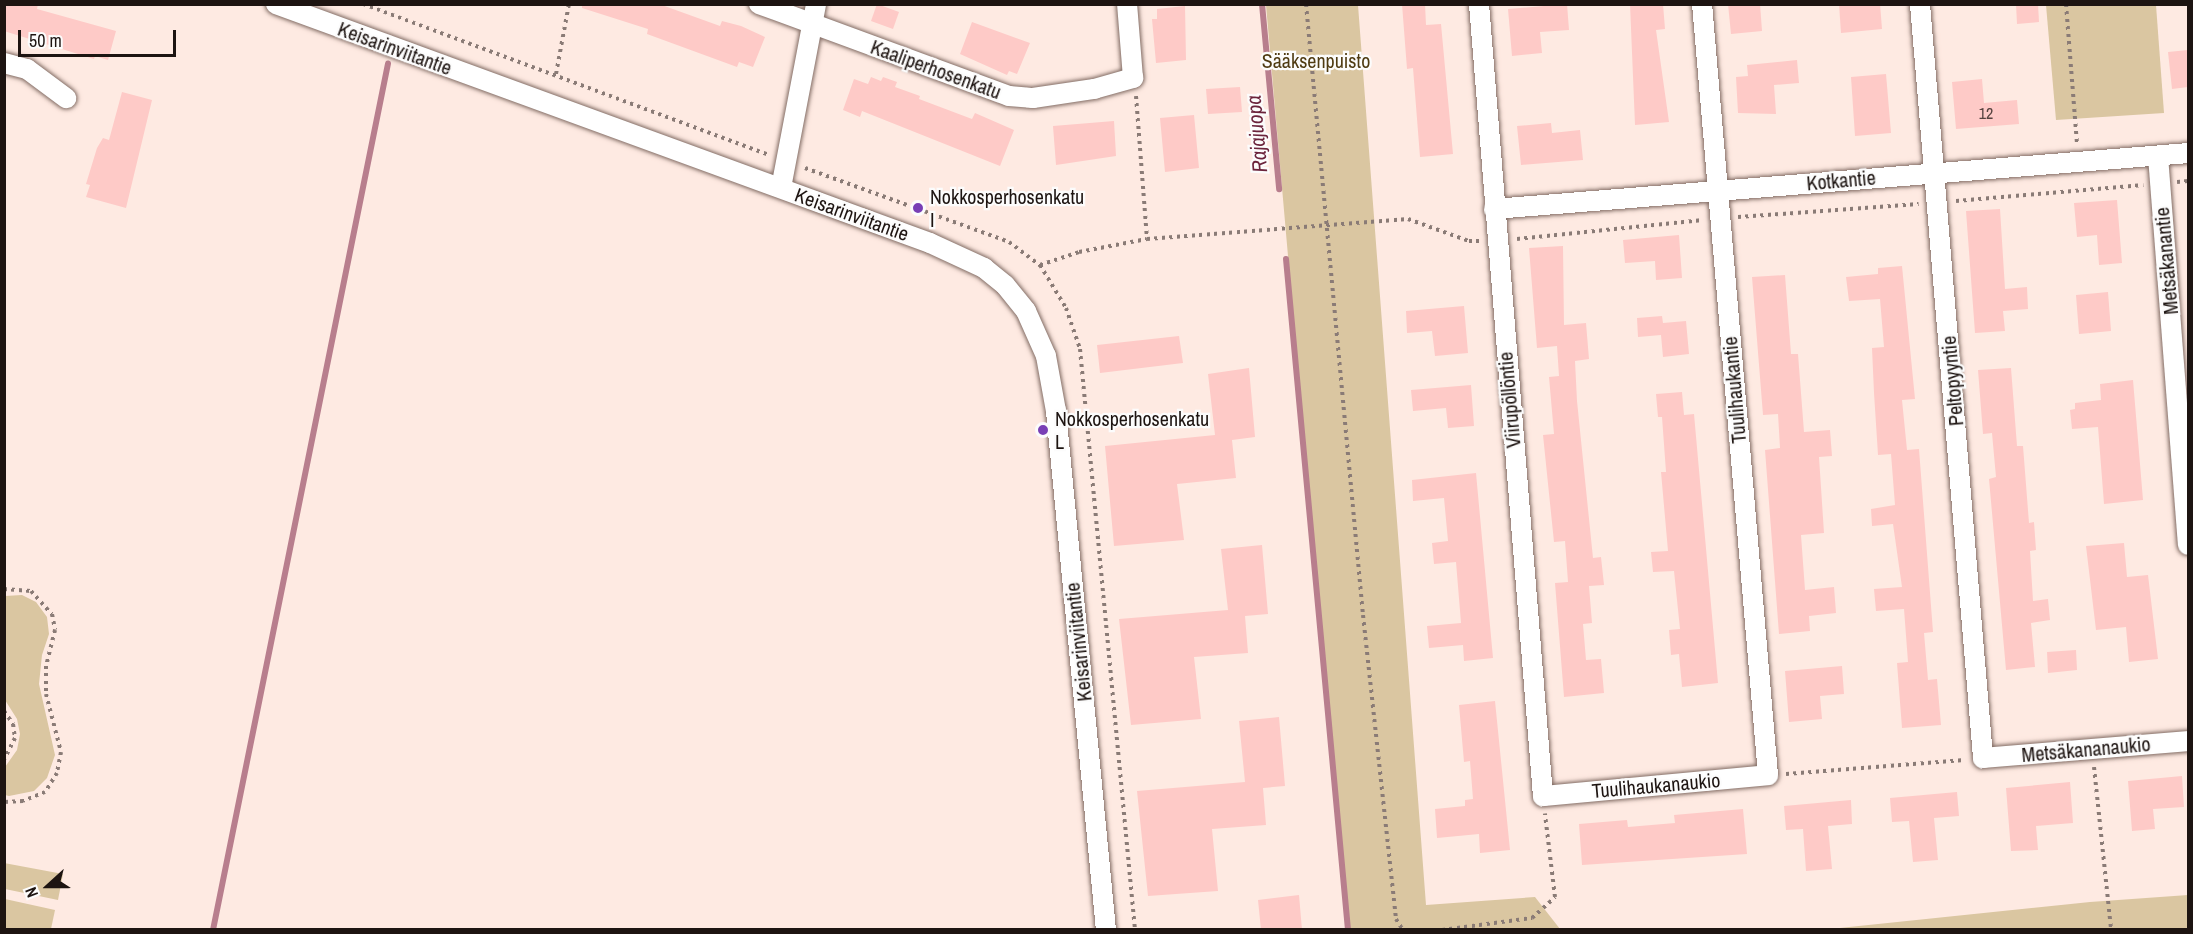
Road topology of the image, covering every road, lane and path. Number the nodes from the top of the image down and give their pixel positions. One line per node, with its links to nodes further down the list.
1 (276, 4): 22 (street, Keisarinviitantie)
2 (363, 4): 14 (path)
3 (569, 4): 14 (path)
4 (759, 4): 12 (street, Kaaliperhosenkatu)
5 (816, 4): 12 (street)
6 (1127, 4): 15 (street)
7 (1306, 4): 38 (path)
8 (1479, 4): 24 (street, Viirupöllöntie)
9 (1701, 4): 23 (street, Tuulihaukantie)
10 (1920, 4): 21 (street, Peltopyyntie)
11 (2066, 4): 20 (path)
12 (812, 24): 15 (street, Kaaliperhosenkatu); 19 (street)
13 (4, 63): 16 (street)
14 (556, 74): 19 (path)
15 (1133, 78): 25 (path)
16 (66, 98)
17 (2188, 153): 18 (street, Kotkantie)
18 (2158, 156): 20 (street, Kotkantie); 26 (street, Metsäkanantie)
19 (783, 161): 22 (street); 37 (path)
20 (2079, 162): 21 (street, Kotkantie)
21 (1934, 172): 23 (street, Kotkantie); 31 (street, Peltopyyntie)
22 (781, 188): 36 (street, Keisarinviitantie)
23 (1717, 191): 24 (street, Kotkantie); 33 (street, Tuulihaukantie)
24 (1494, 209): 34 (street, Viirupöllöntie)
25 (1147, 239)
26 (2188, 545)
27 (4, 589): 35 (path)
28 (4, 711): 32 (path)
29 (2188, 741): 30 (street, Metsäkananaukio)
30 (2092, 749): 31 (street, Metsäkananaukio); 40 (path)
31 (1983, 758): 33 (path)
32 (4, 760)
33 (1768, 775): 34 (street, Tuulihaukanaukio)
34 (1543, 796): 39 (path)
35 (4, 802)
36 (1106, 930)
37 (1135, 930)
38 (1402, 930)
39 (1442, 930)
40 (2111, 930)

